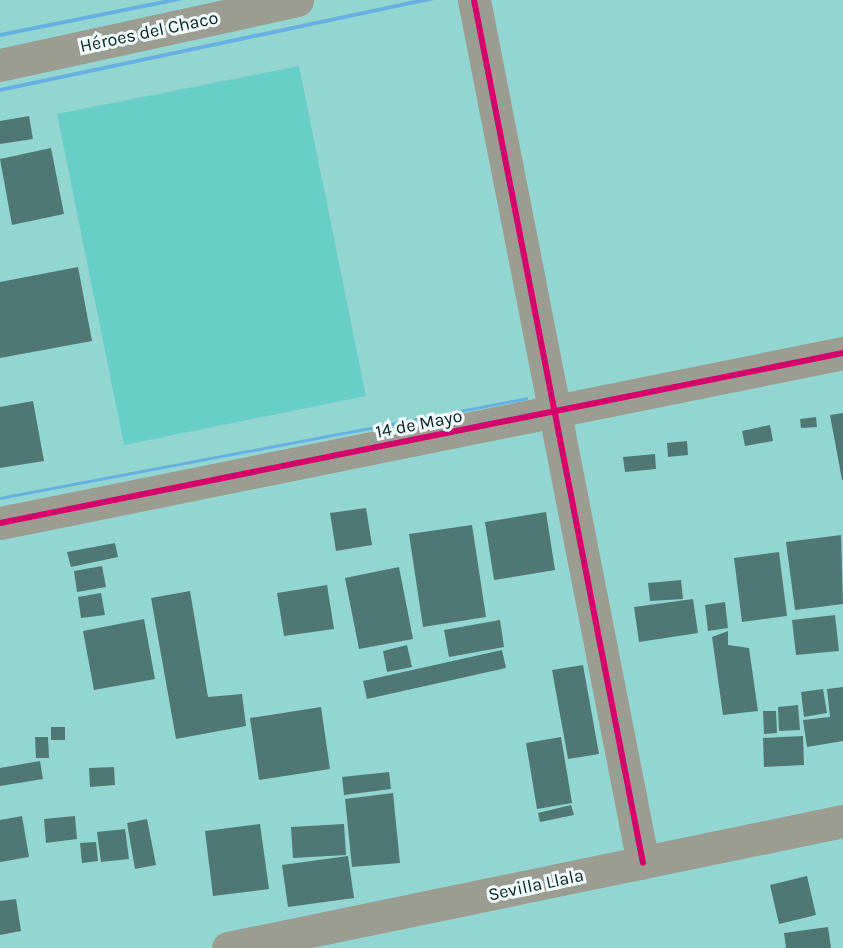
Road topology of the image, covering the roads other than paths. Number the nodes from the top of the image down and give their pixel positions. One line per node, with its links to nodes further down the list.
1 (297, 0): 3 (street, Héroes del Chaco)
2 (474, 0): 5 (street)
3 (0, 65)
4 (843, 353): 5 (street, 14 de Mayo)
5 (558, 411): 6 (street, 14 de Mayo); 8 (street)
6 (0, 523)
7 (843, 821): 8 (street, Sevilla Llala)
8 (643, 863): 9 (street, Sevilla Llala)
9 (228, 948)

